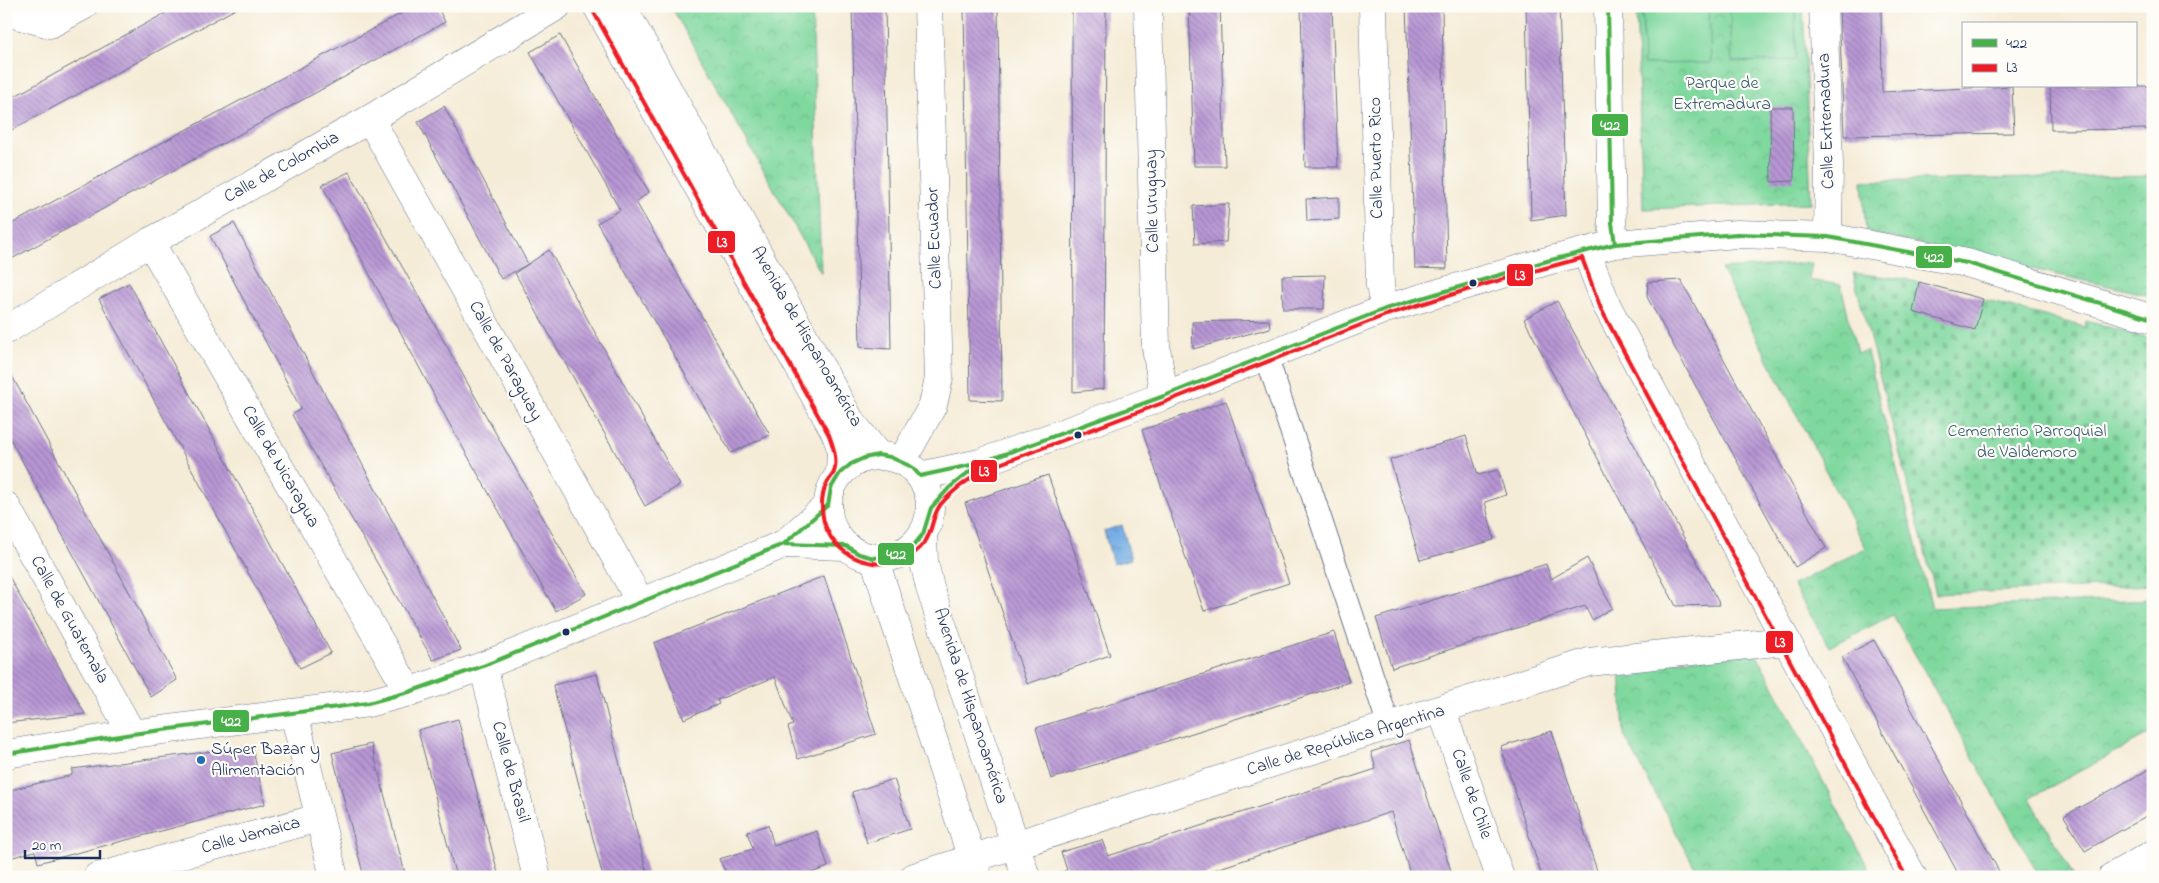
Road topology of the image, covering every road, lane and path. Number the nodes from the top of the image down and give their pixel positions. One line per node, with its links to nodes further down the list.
1 (83, 6): 10 (street)
2 (557, 6): 11 (street, Calle de Colombia)
3 (597, 6): 23 (street, Avenida de Hispanoamérica)
4 (622, 6): 22 (street, Avenida de Hispanoamérica)
5 (928, 6): 22 (street, Calle Ecuador)
6 (1148, 6): 20 (street, Calle Uruguay)
7 (1373, 6): 16 (street, Calle Puerto Rico)
8 (1608, 6): 14 (street)
9 (1823, 6): 12 (street, Calle Extremadura)
10 (6, 12)
11 (370, 119): 13 (street, Calle de Colombia); 31 (street, Calle de Paraguay)
12 (1828, 236): 14 (street); 17 (street)
13 (150, 242): 18 (street, Calle de Colombia); 34 (street, Calle de Nicaragua)
14 (1615, 244): 15 (street)
15 (1586, 252): 16 (street); 32 (street)
16 (1385, 309): 19 (street)
17 (2153, 319)
18 (6, 330)
19 (1266, 355): 20 (street); 37 (street)
20 (1164, 396): 21 (street)
21 (980, 463): 22 (street); 26 (street)
22 (900, 464): 23 (street); 26 (street)
23 (840, 474): 24 (street)
24 (828, 505): 28 (street); 29 (street)
25 (6, 506): 38 (street, Calle de Guatemala)
26 (931, 508): 27 (street)
27 (923, 534): 30 (street); 41 (street, Avenida de Hispanoamérica)
28 (784, 544): 29 (street); 31 (street)
29 (846, 546): 30 (street)
30 (874, 558): 43 (street)
31 (641, 603): 33 (street)
32 (1785, 642): 35 (street, Calle de República Argentina); 51 (street)
33 (483, 666): 34 (street); 47 (street, Calle de Brasil)
34 (409, 692): 36 (street)
35 (1442, 711): 37 (street, Calle de República Argentina); 50 (street, Calle de Chile)
36 (294, 713): 38 (street); 40 (street)
37 (1389, 726): 41 (street, Calle de República Argentina)
38 (132, 734): 39 (street)
39 (6, 754)
40 (319, 818): 44 (street, Calle Jamaica); 46 (street)
41 (1016, 846): 43 (street, Calle de República Argentina); 49 (street, Avenida de Hispanoamérica)
42 (2153, 854): 52 (street)
43 (975, 868): 48 (street, Calle de República Argentina)
44 (129, 873): 45 (street, Calle Jamaica)
45 (96, 877)
46 (334, 877)
47 (537, 877)
48 (914, 877)
49 (1026, 877)
50 (1500, 877)
51 (1912, 877)
52 (2112, 877)

